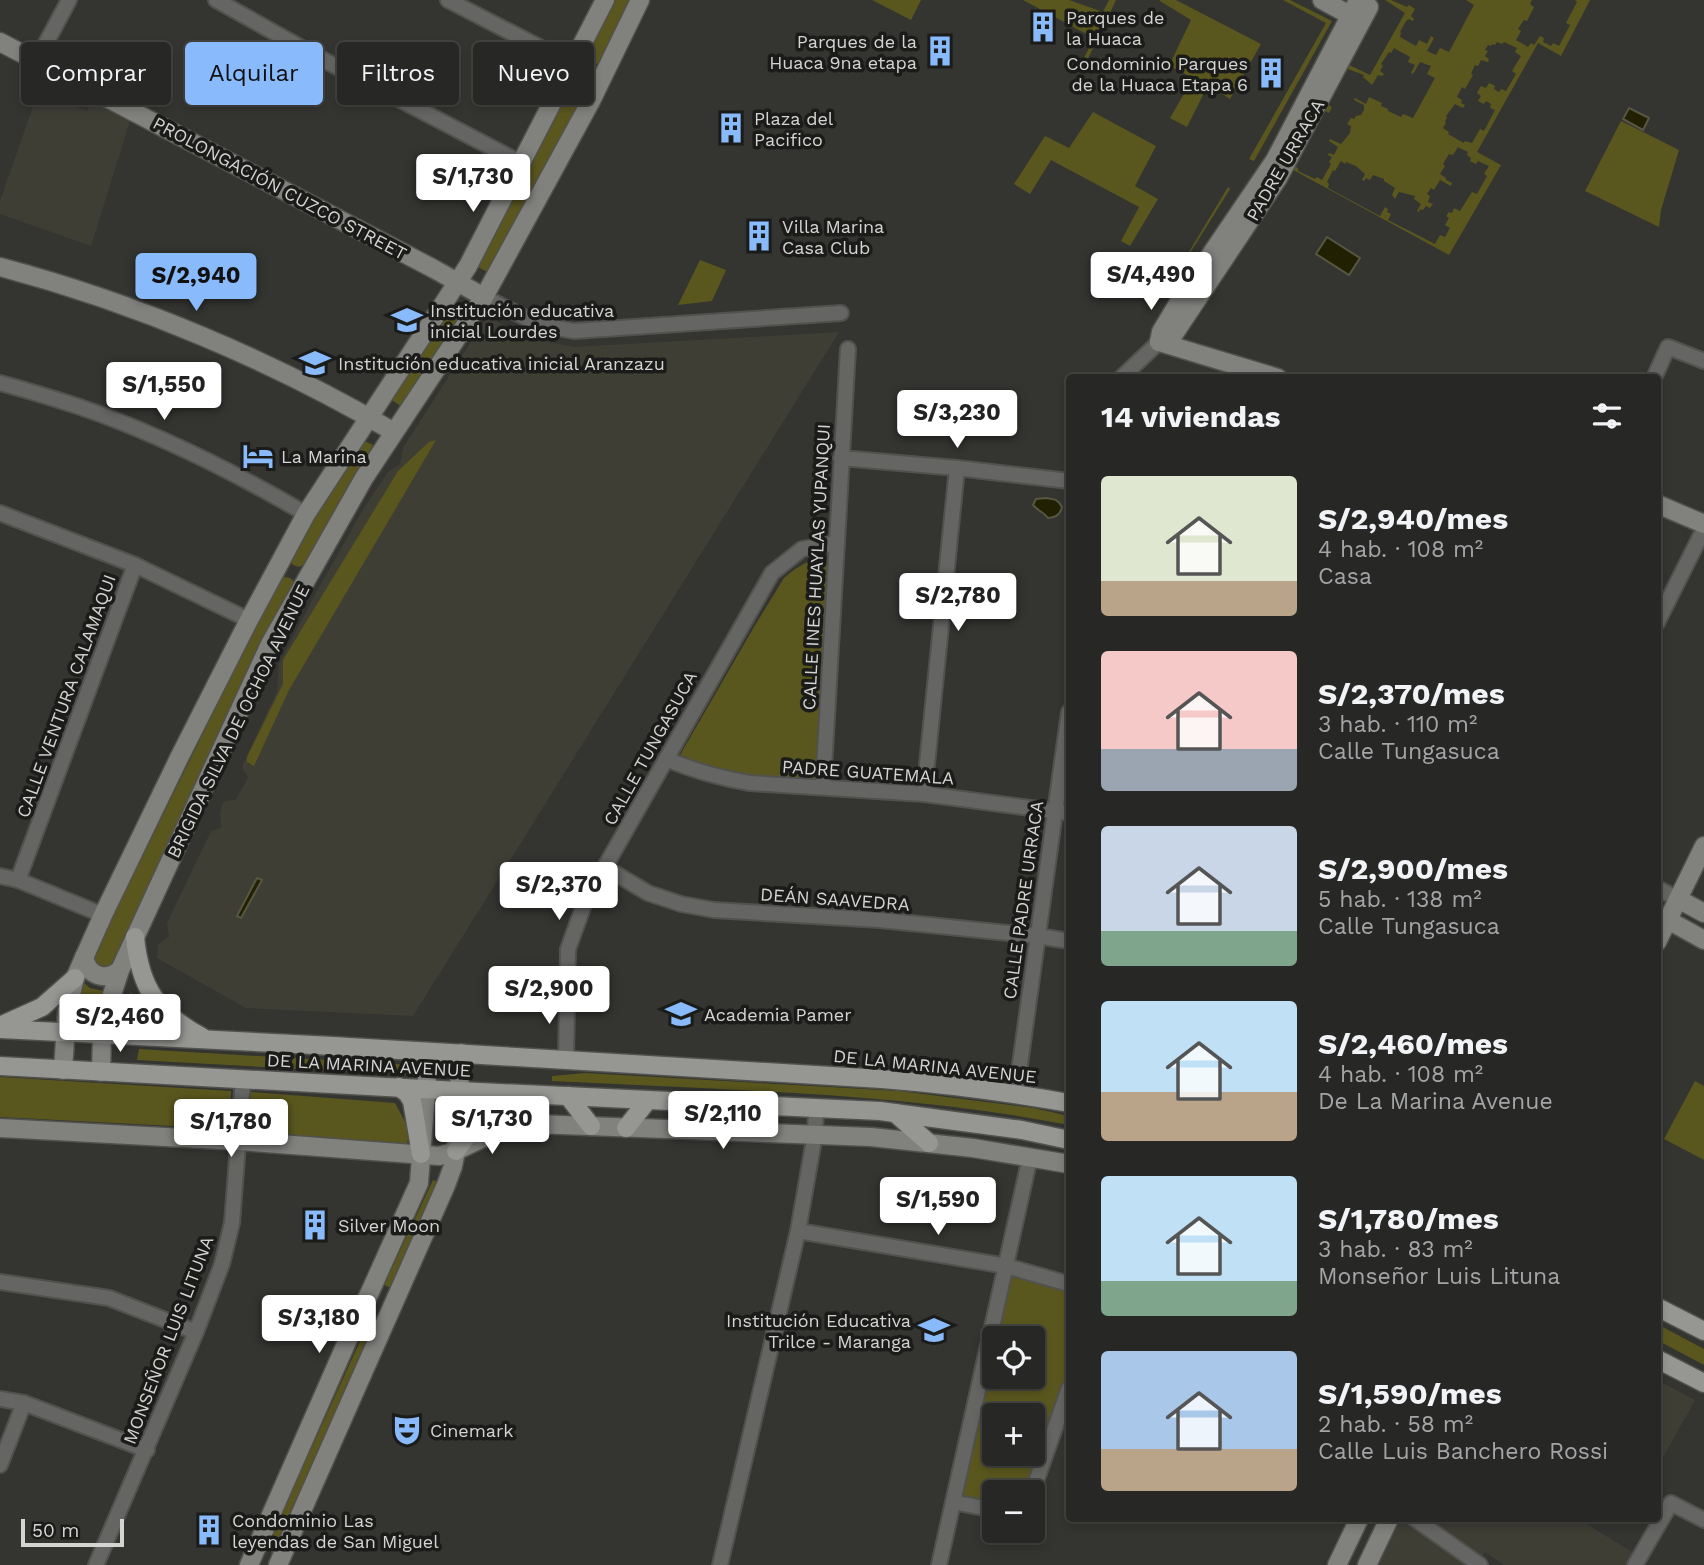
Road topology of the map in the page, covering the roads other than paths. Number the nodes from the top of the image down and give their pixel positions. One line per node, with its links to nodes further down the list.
1 (69, 0): 10 (street)
2 (215, 0): 18 (street)
3 (448, 0): 7 (street)
4 (605, 0): 12 (street, BRIGIDA SILVA DE OCHOA AVENUE)
5 (640, 0): 15 (street, BRIGIDA SILVA DE OCHOA AVENUE)
6 (1322, 0): 8 (street)
7 (473, 6): 11 (street)
8 (1361, 6): 23 (street, PADRE URRACA)
9 (0, 42): 13 (street, PROLONGACIÓN CUZCO STREET)
10 (47, 42)
11 (533, 42)
12 (583, 42)
13 (21, 52)
14 (594, 76): 15 (street)
15 (601, 79): 21 (street, BRIGIDA SILVA DE OCHOA AVENUE)
16 (122, 105): 20 (street, PROLONGACIÓN CUZCO STREET)
17 (551, 105): 18 (street, BRIGIDA SILVA DE OCHOA AVENUE)
18 (521, 163): 20 (street, BRIGIDA SILVA DE OCHOA AVENUE)
19 (0, 267): 30 (street)
20 (458, 283): 21 (street, PROLONGACIÓN CUZCO STREET); 30 (street, BRIGIDA SILVA DE OCHOA AVENUE)
21 (484, 297): 22 (street); 31 (street, BRIGIDA SILVA DE OCHOA AVENUE)
22 (841, 313)
23 (1159, 342): 26 (street, PADRE URRACA); 27 (street)
24 (848, 349): 32 (street, CALLE INES HUAYLAS YUPANQUI)
25 (1704, 361): 28 (street)
26 (1125, 374)
27 (1266, 374)
28 (1656, 374)
29 (0, 383): 37 (street)
30 (369, 417): 31 (street); 37 (street, BRIGIDA SILVA DE OCHOA AVENUE)
31 (394, 432): 43 (street, BRIGIDA SILVA DE OCHOA AVENUE)
32 (841, 458): 33 (street); 40 (street, CALLE INES HUAYLAS YUPANQUI)
33 (957, 468): 34 (street); 49 (street)
34 (1066, 481)
35 (1661, 506): 38 (street)
36 (0, 513): 41 (street)
37 (306, 514): 42 (street, BRIGIDA SILVA DE OCHOA AVENUE)
38 (1704, 523)
39 (1704, 529): 44 (street)
40 (837, 543): 47 (street, CALLE TUNGASUCA); 48 (street, CALLE INES HUAYLAS YUPANQUI)
41 (135, 565): 45 (street); 54 (street, CALLE VENTURA CALAMAQUI)
42 (278, 565): 43 (street); 45 (street, BRIGIDA SILVA DE OCHOA AVENUE)
43 (306, 580): 62 (street, BRIGIDA SILVA DE OCHOA AVENUE)
44 (1661, 615)
45 (242, 617): 58 (street, BRIGIDA SILVA DE OCHOA AVENUE)
46 (1066, 755): 50 (street, CALLE PADRE URRACA)
47 (666, 759): 48 (street, PADRE GUATEMALA); 52 (street, CALLE TUNGASUCA)
48 (823, 787): 49 (street, PADRE GUATEMALA)
49 (924, 794): 50 (street, PADRE GUATEMALA)
50 (1062, 812): 61 (street, CALLE PADRE URRACA)
51 (1704, 846): 56 (street)
52 (606, 867): 61 (street, DEÁN SAAVEDRA); 74 (street, CALLE TUNGASUCA)
53 (0, 876): 54 (street)
54 (18, 880): 58 (street)
55 (1661, 890): 56 (street)
56 (1678, 899): 57 (street); 59 (street)
57 (1704, 913)
58 (103, 915): 65 (street, BRIGIDA SILVA DE OCHOA AVENUE)
59 (1668, 920): 60 (street); 63 (street)
60 (1661, 934)
61 (1038, 936): 64 (street, DEÁN SAAVEDRA); 82 (street, CALLE PADRE URRACA)
62 (135, 937): 66 (street, BRIGIDA SILVA DE OCHOA AVENUE); 71 (main road)
63 (1704, 940)
64 (1066, 941)
65 (85, 957): 66 (street); 67 (street, BRIGIDA SILVA DE OCHOA AVENUE)
66 (120, 970): 70 (street, BRIGIDA SILVA DE OCHOA AVENUE)
67 (75, 978): 68 (main road); 69 (street, BRIGIDA SILVA DE OCHOA AVENUE)
68 (0, 1028): 69 (main road, DE LA MARINA AVENUE)
69 (64, 1033): 70 (main road, DE LA MARINA AVENUE); 76 (street, BRIGIDA SILVA DE OCHOA AVENUE)
70 (102, 1035): 71 (main road, DE LA MARINA AVENUE); 77 (street, BRIGIDA SILVA DE OCHOA AVENUE)
71 (208, 1040): 72 (main road, DE LA MARINA AVENUE)
72 (429, 1052): 73 (main road, DE LA MARINA AVENUE); 80 (street)
73 (461, 1053): 74 (main road, DE LA MARINA AVENUE); 81 (street)
74 (566, 1060): 82 (main road, DE LA MARINA AVENUE)
75 (0, 1066): 76 (main road, DE LA MARINA AVENUE)
76 (63, 1070): 77 (main road, DE LA MARINA AVENUE)
77 (101, 1072): 78 (main road, DE LA MARINA AVENUE)
78 (243, 1079): 79 (main road, DE LA MARINA AVENUE); 94 (street, MONSEÑOR LUIS LITUNA)
79 (399, 1087): 80 (main road, DE LA MARINA AVENUE); 97 (main road)
80 (426, 1088): 81 (main road, DE LA MARINA AVENUE); 97 (street)
81 (458, 1091): 83 (main road, DE LA MARINA AVENUE); 96 (street)
82 (1016, 1093): 86 (main road, DE LA MARINA AVENUE)
83 (513, 1094): 84 (main road, DE LA MARINA AVENUE); 96 (main road)
84 (568, 1096): 85 (main road, DE LA MARINA AVENUE); 89 (main road)
85 (648, 1100): 87 (main road, DE LA MARINA AVENUE); 91 (main road)
86 (1066, 1102)
87 (816, 1108): 88 (main road, DE LA MARINA AVENUE); 92 (street)
88 (895, 1113): 93 (main road, DE LA MARINA AVENUE); 95 (main road)
89 (591, 1126): 91 (street); 96 (street)
90 (0, 1128): 94 (street)
91 (626, 1128): 92 (street)
92 (815, 1134): 95 (street); 100 (street)
93 (1066, 1139)
94 (239, 1141): 97 (street); 106 (street, MONSEÑOR LUIS LITUNA)
95 (929, 1143): 98 (street)
96 (456, 1151): 97 (street); 125 (street)
97 (421, 1154): 124 (street)
98 (1030, 1157): 99 (street); 101 (street)
99 (1066, 1163)
100 (798, 1231): 101 (street); 126 (street)
101 (1006, 1266): 103 (street); 115 (street)
102 (0, 1282): 106 (street)
103 (1066, 1283)
104 (1661, 1309): 105 (main road)
105 (1704, 1331)
106 (196, 1332): 112 (street, MONSEÑOR LUIS LITUNA)
107 (1666, 1368): 108 (main road)
108 (1704, 1383)
109 (1066, 1397): 114 (street)
110 (0, 1399): 111 (street)
111 (24, 1403): 112 (street); 113 (street)
112 (147, 1450): 123 (street, MONSEÑOR LUIS LITUNA)
113 (0, 1465)
114 (1037, 1480)
115 (953, 1502): 116 (street); 127 (street)
116 (982, 1508)
117 (1661, 1520): 118 (street)
118 (1704, 1520)
119 (1358, 1522): 128 (street)
120 (1388, 1522): 129 (street)
121 (1419, 1522): 130 (street)
122 (1660, 1522): 131 (street)
123 (96, 1565)
124 (249, 1565)
125 (278, 1565)
126 (720, 1565)
127 (939, 1565)
128 (1337, 1565)
129 (1367, 1565)
130 (1480, 1565)
131 (1635, 1565)

